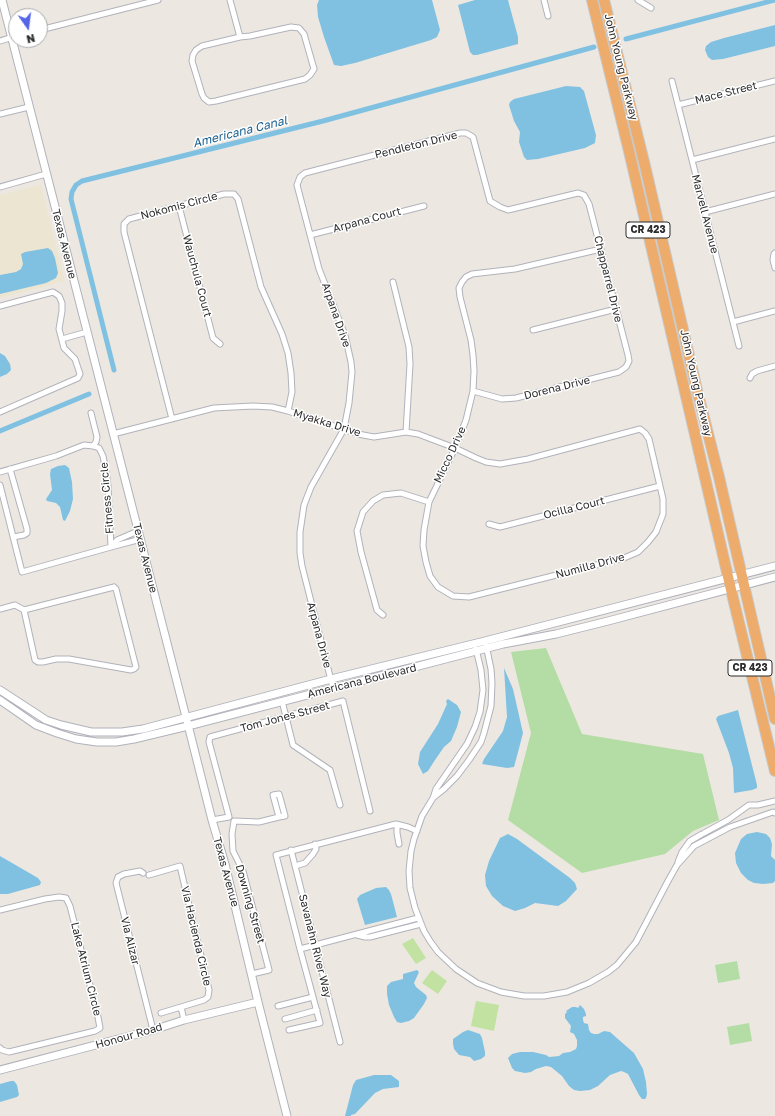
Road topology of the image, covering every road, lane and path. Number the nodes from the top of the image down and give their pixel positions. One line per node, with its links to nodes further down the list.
1 (2, 0): 11 (main road, Texas Avenue)
2 (158, 0): 8 (street)
3 (230, 0): 13 (street)
4 (544, 0): 10 (street)
5 (592, 0): 21 (highway, John Young Parkway / CR 423)
6 (604, 0): 23 (highway, John Young Parkway / CR 423)
7 (638, 0): 9 (street)
8 (150, 1): 12 (street)
9 (651, 8)
10 (548, 16)
11 (8, 18)
12 (48, 28)
13 (240, 37): 13 (street)
14 (16, 48): 18 (main road, Texas Avenue)
15 (672, 81): 17 (street, Marvell Avenue)
16 (775, 81): 17 (street, Mace Street)
17 (678, 105): 22 (street, Marvell Avenue)
18 (29, 107): 19 (street); 25 (main road, Texas Avenue)
19 (0, 114)
20 (775, 139): 22 (street)
21 (629, 151): 23 (highway); 73 (highway, John Young Parkway / CR 423)
22 (692, 160): 31 (street, Marvell Avenue)
23 (644, 166): 72 (highway, John Young Parkway / CR 423)
24 (305, 173): 28 (street, Pendleton Drive); 32 (street, Arpana Drive)
25 (46, 174): 26 (street); 42 (main road, Texas Avenue)
26 (0, 187)
27 (775, 194): 31 (street)
28 (589, 204): 33 (street, Chapparrel Drive)
29 (178, 206): 44 (street, Wauchula Court); 50 (street, Nokomis Circle); 53 (street, Nokomis Circle)
30 (424, 206): 32 (street, Arpana Court)
31 (705, 212): 40 (street, Marvell Avenue)
32 (310, 235): 54 (street, Arpana Drive)
33 (601, 249): 38 (street, Chapparrel Drive); 49 (street, Micco Drive)
34 (775, 253): 35 (street)
35 (775, 268)
36 (393, 282): 55 (street)
37 (0, 306): 43 (street)
38 (616, 309): 41 (street); 46 (street, Chapparrel Drive)
39 (775, 311): 40 (street)
40 (733, 322): 45 (street, Marvell Avenue)
41 (533, 330)
42 (87, 332): 43 (street); 56 (main road, Texas Avenue)
43 (62, 339): 51 (street)
44 (220, 344)
45 (739, 346)
46 (628, 355): 49 (street, Dorena Drive)
47 (775, 366): 48 (street)
48 (750, 378)
49 (473, 391): 59 (street, Micco Drive)
50 (288, 411): 53 (street, Myakka Drive); 54 (street, Myakka Drive)
51 (0, 412)
52 (91, 413): 58 (street)
53 (172, 419): 56 (street, Myakka Drive)
54 (344, 429): 55 (street, Myakka Drive); 84 (street, Arpana Drive)
55 (406, 432): 59 (street, Myakka Drive)
56 (114, 434): 66 (main road, Texas Avenue)
57 (649, 439): 59 (street, Myakka Drive); 63 (street, Numilla Drive)
58 (93, 446): 60 (street); 69 (street, Fitness Circle)
59 (455, 448): 64 (street, Micco Drive)
60 (10, 469): 61 (street); 67 (street)
61 (0, 472)
62 (0, 485): 67 (street)
63 (660, 486): 65 (street, Ocilla Court); 74 (street, Numilla Drive)
64 (428, 502): 74 (street, Micco Drive); 78 (street)
65 (489, 524)
66 (138, 531): 68 (main road, Texas Avenue); 69 (street)
67 (13, 538): 69 (street)
68 (141, 539): 69 (street); 89 (main road, Texas Avenue)
69 (111, 547)
70 (775, 566): 72 (main road)
71 (775, 577): 72 (main road)
72 (742, 580): 73 (main road); 91 (highway, John Young Parkway / CR 423)
73 (730, 584): 75 (main road, Americana Boulevard); 79 (main road, Americana Boulevard); 95 (highway, John Young Parkway / CR 423)
74 (469, 597)
75 (621, 606): 79 (main road); 80 (main road, Americana Boulevard)
76 (0, 609): 77 (street)
77 (24, 610): 77 (street)
78 (383, 615)
79 (608, 621): 81 (main road, Americana Boulevard)
80 (553, 624): 81 (main road); 82 (main road, Americana Boulevard)
81 (556, 634): 82 (main road, Americana Boulevard)
82 (486, 645): 83 (main road, Americana Boulevard); 96 (street)
83 (476, 648): 84 (main road, Americana Boulevard); 85 (main road, Americana Boulevard); 96 (street)
84 (331, 679): 85 (street, Arpana Drive); 89 (main road, Americana Boulevard)
85 (333, 688): 88 (main road, Americana Boulevard)
86 (0, 690): 92 (main road, Americana Boulevard)
87 (0, 700): 94 (main road, Americana Boulevard)
88 (282, 702): 90 (street); 93 (main road, Americana Boulevard)
89 (186, 717): 92 (main road, Americana Boulevard); 93 (main road, Texas Avenue)
90 (286, 717): 98 (street); 99 (street, Tom Jones Street); 102 (street, Tom Jones Street)
91 (775, 719)
92 (61, 725): 94 (main road)
93 (188, 726): 94 (main road, Americana Boulevard); 102 (main road, Texas Avenue)
94 (57, 733)
95 (775, 771)
96 (433, 798): 104 (street)
97 (775, 801): 108 (street)
98 (340, 805)
99 (370, 812)
100 (775, 813): 108 (street)
101 (279, 817): 118 (street, Downing Street)
102 (212, 820): 118 (main road, Texas Avenue)
103 (398, 825): 104 (street); 105 (street); 106 (street)
104 (417, 830): 113 (street)
105 (315, 844): 107 (street); 109 (street)
106 (399, 844)
107 (291, 850): 109 (street, Savanahn River Way); 117 (street)
108 (677, 865): 114 (street)
109 (295, 866): 116 (street, Savanahn River Way)
110 (143, 873): 127 (street, Via Alizar)
111 (149, 875): 122 (street, Via Hacienda Circle)
112 (0, 910): 130 (street, Lake Atrium Circle)
113 (418, 918): 114 (street); 115 (street)
114 (421, 924): 115 (street)
115 (356, 934): 116 (street)
116 (314, 944): 117 (street); 129 (street, Savanahn River Way)
117 (300, 949): 119 (street)
118 (252, 974): 120 (main road, Texas Avenue)
119 (313, 997): 121 (street); 123 (street)
120 (258, 1002): 126 (main road, Honour Road); 132 (main road, Texas Avenue)
121 (278, 1006)
122 (181, 1007): 124 (street); 126 (street)
123 (316, 1010): 125 (street); 128 (street)
124 (161, 1013)
125 (285, 1019)
126 (184, 1020): 127 (main road, Honour Road)
127 (153, 1030): 131 (main road, Honour Road)
128 (289, 1030)
129 (340, 1042)
130 (0, 1048)
131 (0, 1070)
132 (287, 1116)

